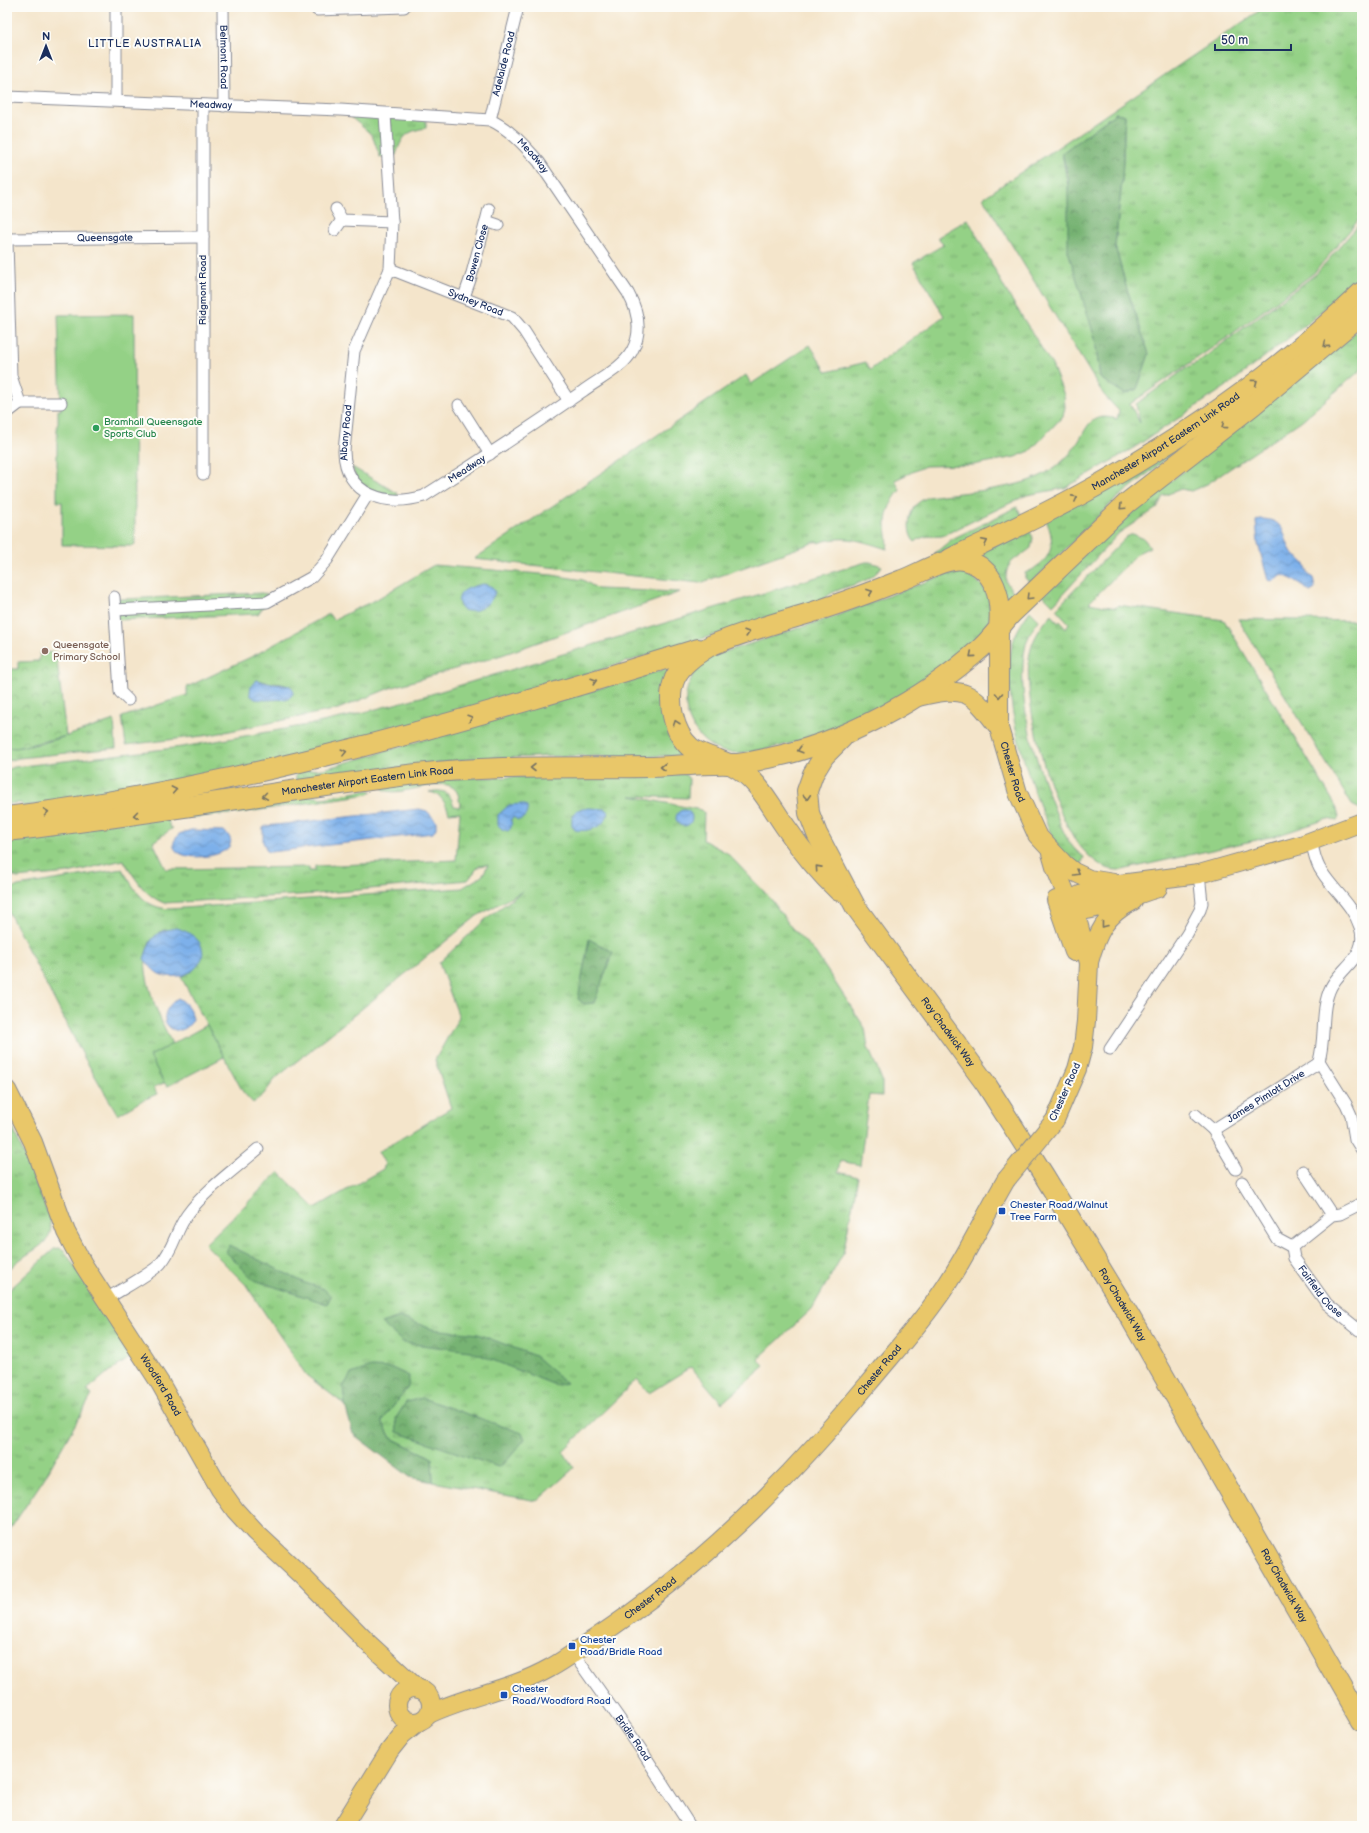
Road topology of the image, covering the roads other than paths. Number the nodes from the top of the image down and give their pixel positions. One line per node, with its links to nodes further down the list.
1 (116, 7): 7 (street)
2 (223, 7): 9 (street, Belmont Road)
3 (404, 7): 5 (street)
4 (518, 7): 11 (street, Adelaide Road)
5 (317, 10)
6 (7, 98): 7 (street, Meadway)
7 (116, 100): 8 (street, Meadway)
8 (203, 106): 9 (street, Meadway); 19 (street, Ridgmont Road)
9 (224, 106): 10 (street, Meadway)
10 (385, 114): 11 (street, Meadway); 16 (street, Albany Road)
11 (490, 120): 25 (street, Meadway)
12 (336, 209): 14 (street)
13 (489, 209): 15 (street)
14 (342, 220): 16 (street); 18 (street)
15 (486, 221): 17 (street, Bowen Close); 23 (street, Bowen Close)
16 (392, 222): 21 (street, Albany Road)
17 (498, 225)
18 (335, 230)
19 (203, 237): 20 (street, Queensgate); 31 (street, Ridgmont Road)
20 (7, 241): 27 (street)
21 (390, 269): 23 (street, Sydney Road); 32 (street, Albany Road)
22 (1362, 292): 33 (highway, Manchester Airport Eastern Link Road, one-way to 22)
23 (464, 297): 25 (street, Sydney Road)
24 (1362, 314): 36 (highway, Manchester Airport Eastern Link Road, one-way to 36)
25 (569, 401): 30 (street, Meadway)
26 (457, 402): 30 (street)
27 (20, 403): 28 (street); 29 (street)
28 (60, 403)
29 (7, 413)
30 (490, 454): 32 (street, Meadway)
31 (203, 474)
32 (368, 494): 35 (street)
33 (950, 559): 36 (highway); 37 (highway, Manchester Airport Eastern Link Road, one-way to 33)
34 (114, 597): 35 (street)
35 (115, 610): 38 (street)
36 (999, 628): 39 (highway, Manchester Airport Eastern Link Road, one-way to 39); 40 (main road, Chester Road, one-way to 40)
37 (710, 646): 42 (highway, one-way to 37); 44 (highway, one-way to 37)
38 (128, 700)
39 (910, 700): 40 (main road, Chester Road); 41 (highway, Manchester Airport Eastern Link Road)
40 (999, 728): 48 (main road, Chester Road)
41 (850, 732): 42 (highway, Manchester Airport Eastern Link Road, one-way to 42); 53 (highway, Roy Chadwick Way, one-way to 53)
42 (730, 764): 43 (highway, Manchester Airport Eastern Link Road); 46 (highway, Roy Chadwick Way)
43 (693, 766): 46 (highway, Roy Chadwick Way); 47 (highway, Manchester Airport Eastern Link Road, one-way to 47)
44 (7, 817)
45 (1362, 822): 49 (main road)
46 (787, 829): 53 (highway, Roy Chadwick Way, one-way to 46)
47 (7, 831)
48 (1043, 841): 51 (main road, one-way to 51); 54 (main road, Chester Road)
49 (1311, 841): 50 (main road); 58 (street)
50 (1194, 876): 51 (main road); 52 (main road); 57 (street)
51 (1120, 884): 54 (main road)
52 (1158, 888): 54 (main road); 55 (main road, one-way to 55)
53 (855, 906): 78 (highway, Roy Chadwick Way)
54 (1068, 908): 55 (main road, Chester Road); 56 (main road)
55 (1089, 963): 56 (main road, Chester Road)
56 (1087, 990): 73 (main road, Chester Road, bridge)
57 (1110, 1049)
58 (1319, 1063): 61 (street, James Pimlott Drive); 63 (street)
59 (7, 1090): 70 (main road, Woodford Road)
60 (1196, 1115): 61 (street)
61 (1213, 1130): 64 (street)
62 (258, 1149): 70 (street)
63 (1362, 1150)
64 (1236, 1169)
65 (1303, 1171): 68 (street)
66 (1242, 1182): 69 (street)
67 (1361, 1204): 68 (street)
68 (1332, 1215): 69 (street)
69 (1292, 1247): 71 (street, Fairfield Close)
70 (106, 1300): 72 (main road, Woodford Road)
71 (1359, 1330)
72 (368, 1643): 74 (main road, Woodford Road); 76 (main road, Woodford Road)
73 (573, 1653): 75 (main road, Chester Road); 81 (street, Bridle Road)
74 (422, 1691): 75 (main road, Chester Road); 76 (main road); 77 (main road)
75 (480, 1695): 77 (main road, Chester Road)
76 (398, 1705): 77 (main road); 79 (main road, Chester Road)
77 (423, 1718): 79 (main road, Chester Road)
78 (1362, 1722)
79 (390, 1750): 80 (main road, Chester Road)
80 (343, 1826)
81 (690, 1826)

